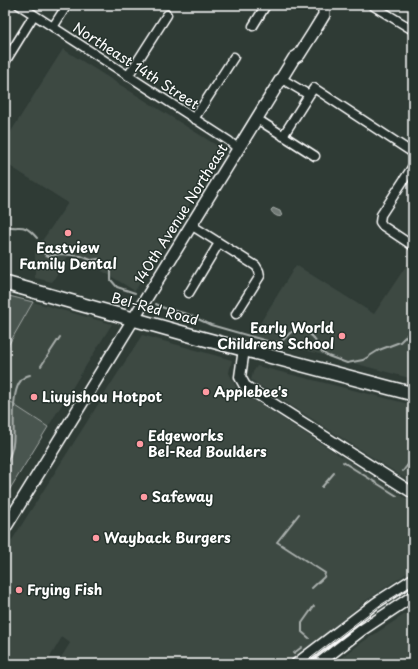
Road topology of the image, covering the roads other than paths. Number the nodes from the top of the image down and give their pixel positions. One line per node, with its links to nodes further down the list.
1 (19, 5): 6 (street, Northeast 14th Street)
2 (67, 5): 9 (street)
3 (266, 5): 8 (street)
4 (372, 5): 10 (street)
5 (325, 7): 14 (main road, 140th Avenue Northeast)
6 (34, 15): 9 (street, Northeast 14th Street); 12 (street)
7 (167, 16): 13 (street)
8 (253, 26)
9 (53, 27): 13 (street, Northeast 14th Street)
10 (413, 30)
11 (234, 57): 16 (street)
12 (5, 62)
13 (128, 76): 16 (street, Northeast 14th Street)
14 (282, 78): 15 (street); 17 (main road, 140th Avenue Northeast)
15 (309, 95): 18 (street); 20 (street)
16 (194, 119): 19 (street, Northeast 14th Street)
17 (257, 119): 18 (street); 19 (main road, 140th Avenue Northeast)
18 (284, 136): 21 (street)
19 (238, 149): 23 (main road, 140th Avenue Northeast)
20 (413, 153)
21 (316, 156)
22 (413, 166): 25 (street)
23 (191, 225): 24 (street); 29 (main road, 140th Avenue Northeast)
24 (220, 243): 27 (street); 28 (street)
25 (413, 246)
26 (5, 283): 29 (main road, Bel-Red Road)
27 (189, 293)
28 (236, 314)
29 (134, 320): 30 (main road, Bel-Red Road); 33 (main road, 140th Avenue Northeast)
30 (244, 349): 31 (main road, Bel-Red Road); 32 (street)
31 (413, 394)
32 (413, 493)
33 (5, 528)
34 (413, 579): 36 (street)
35 (413, 596): 37 (street)
36 (296, 664)
37 (318, 664)

